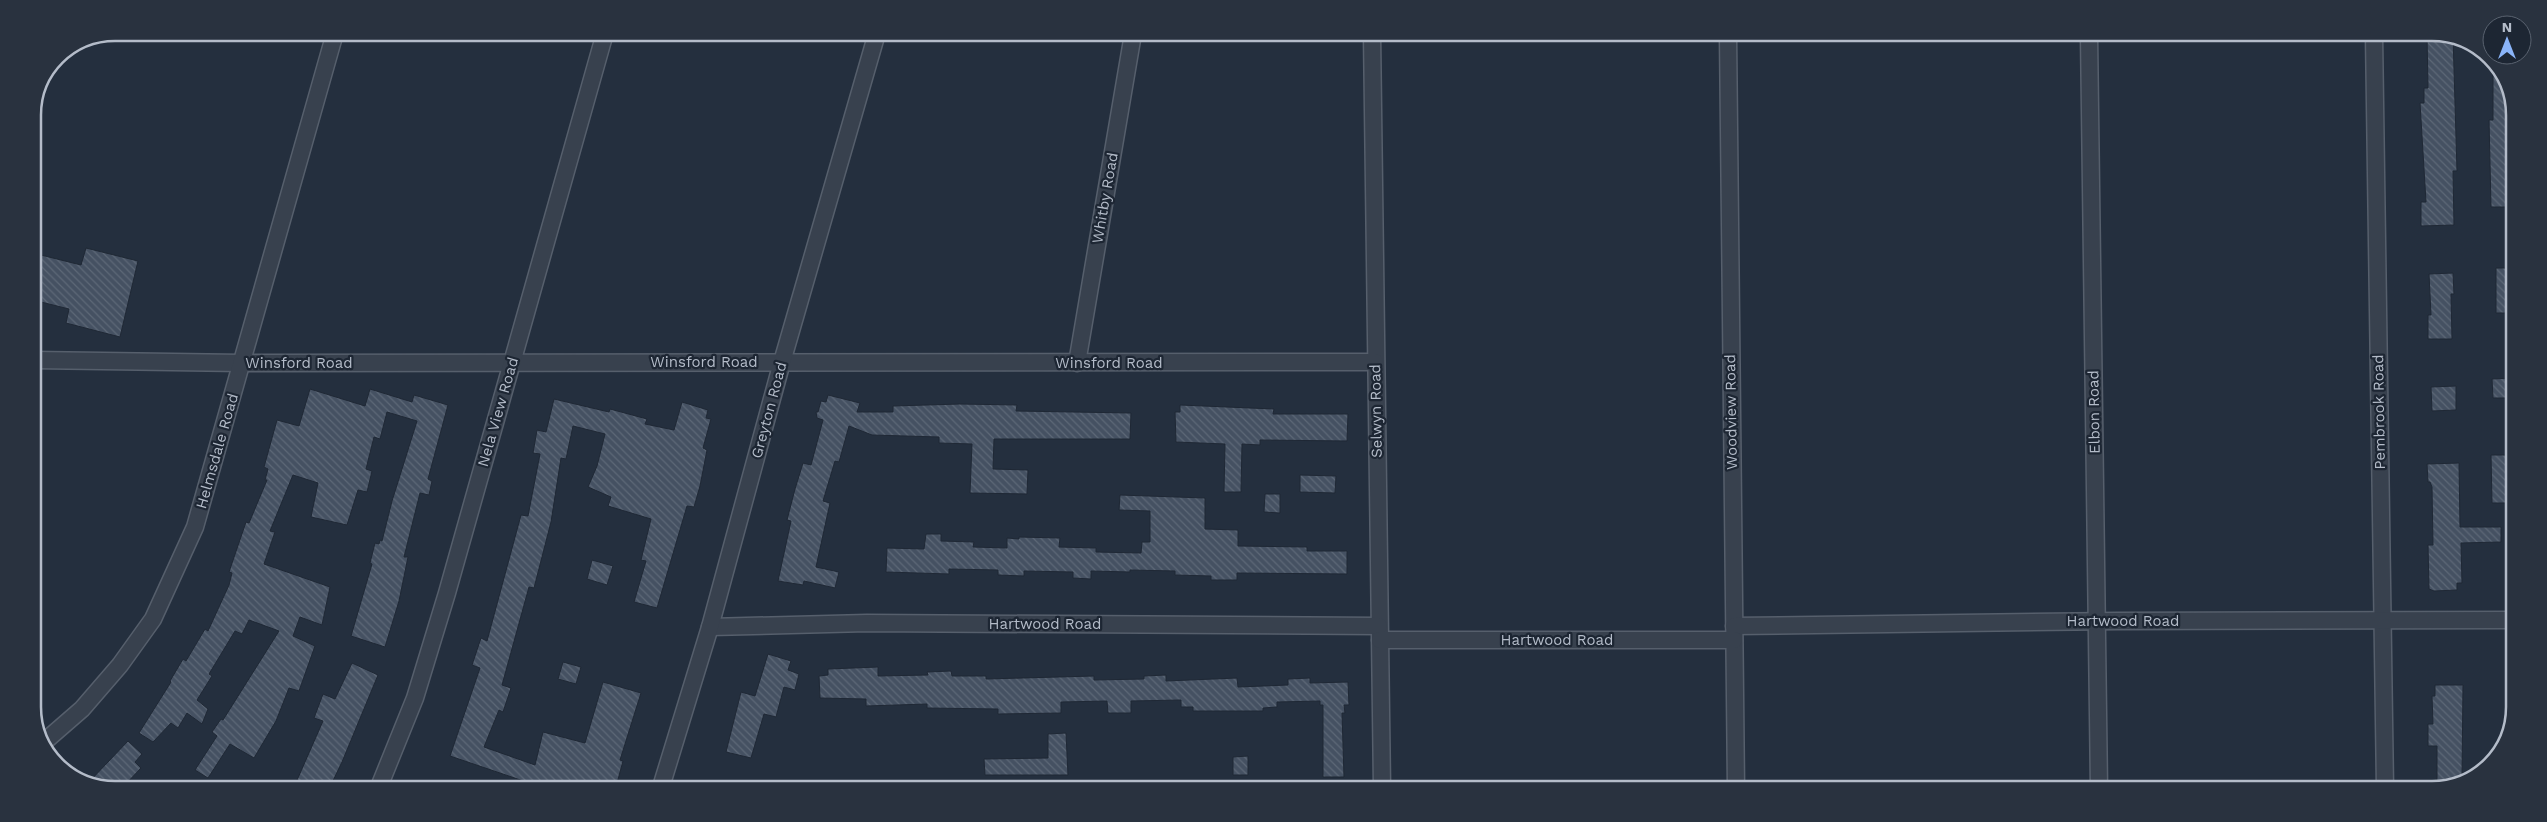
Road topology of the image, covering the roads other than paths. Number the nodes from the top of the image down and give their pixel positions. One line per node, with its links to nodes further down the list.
1 (333, 41): 12 (street, Helmsdale Road)
2 (603, 41): 13 (street, Nela View Road)
3 (875, 41): 10 (street, Greyton Road)
4 (1132, 41): 14 (street, Whitby Road)
5 (1372, 41): 11 (street, Selwyn Road)
6 (1728, 41): 20 (street, Woodview Road)
7 (2089, 41): 17 (street, Elbon Road)
8 (2374, 41): 15 (street, Pembrook Road)
9 (41, 360): 12 (street, Winsford Road)
10 (782, 362): 13 (street, Winsford Road); 14 (street, Winsford Road); 18 (street, Greyton Road)
11 (1375, 362): 14 (street, Winsford Road); 19 (street, Selwyn Road)
12 (242, 363): 13 (street, Winsford Road); 21 (street, Helmsdale Road)
13 (513, 363): 22 (street, Nela View Road)
14 (1078, 363)
15 (2382, 620): 16 (street, Hartwood Road); 17 (street, Hartwood Road); 27 (street, Pembrook Road)
16 (2506, 620)
17 (2097, 621): 20 (street, Hartwood Road); 26 (street, Elbon Road)
18 (710, 627): 19 (street, Hartwood Road); 23 (street, Greyton Road)
19 (1380, 633): 20 (street, Hartwood Road); 24 (street, Selwyn Road)
20 (1734, 633): 25 (street, Woodview Road)
21 (48, 738)
22 (382, 781)
23 (663, 781)
24 (1382, 781)
25 (1736, 781)
26 (2099, 781)
27 (2385, 781)

